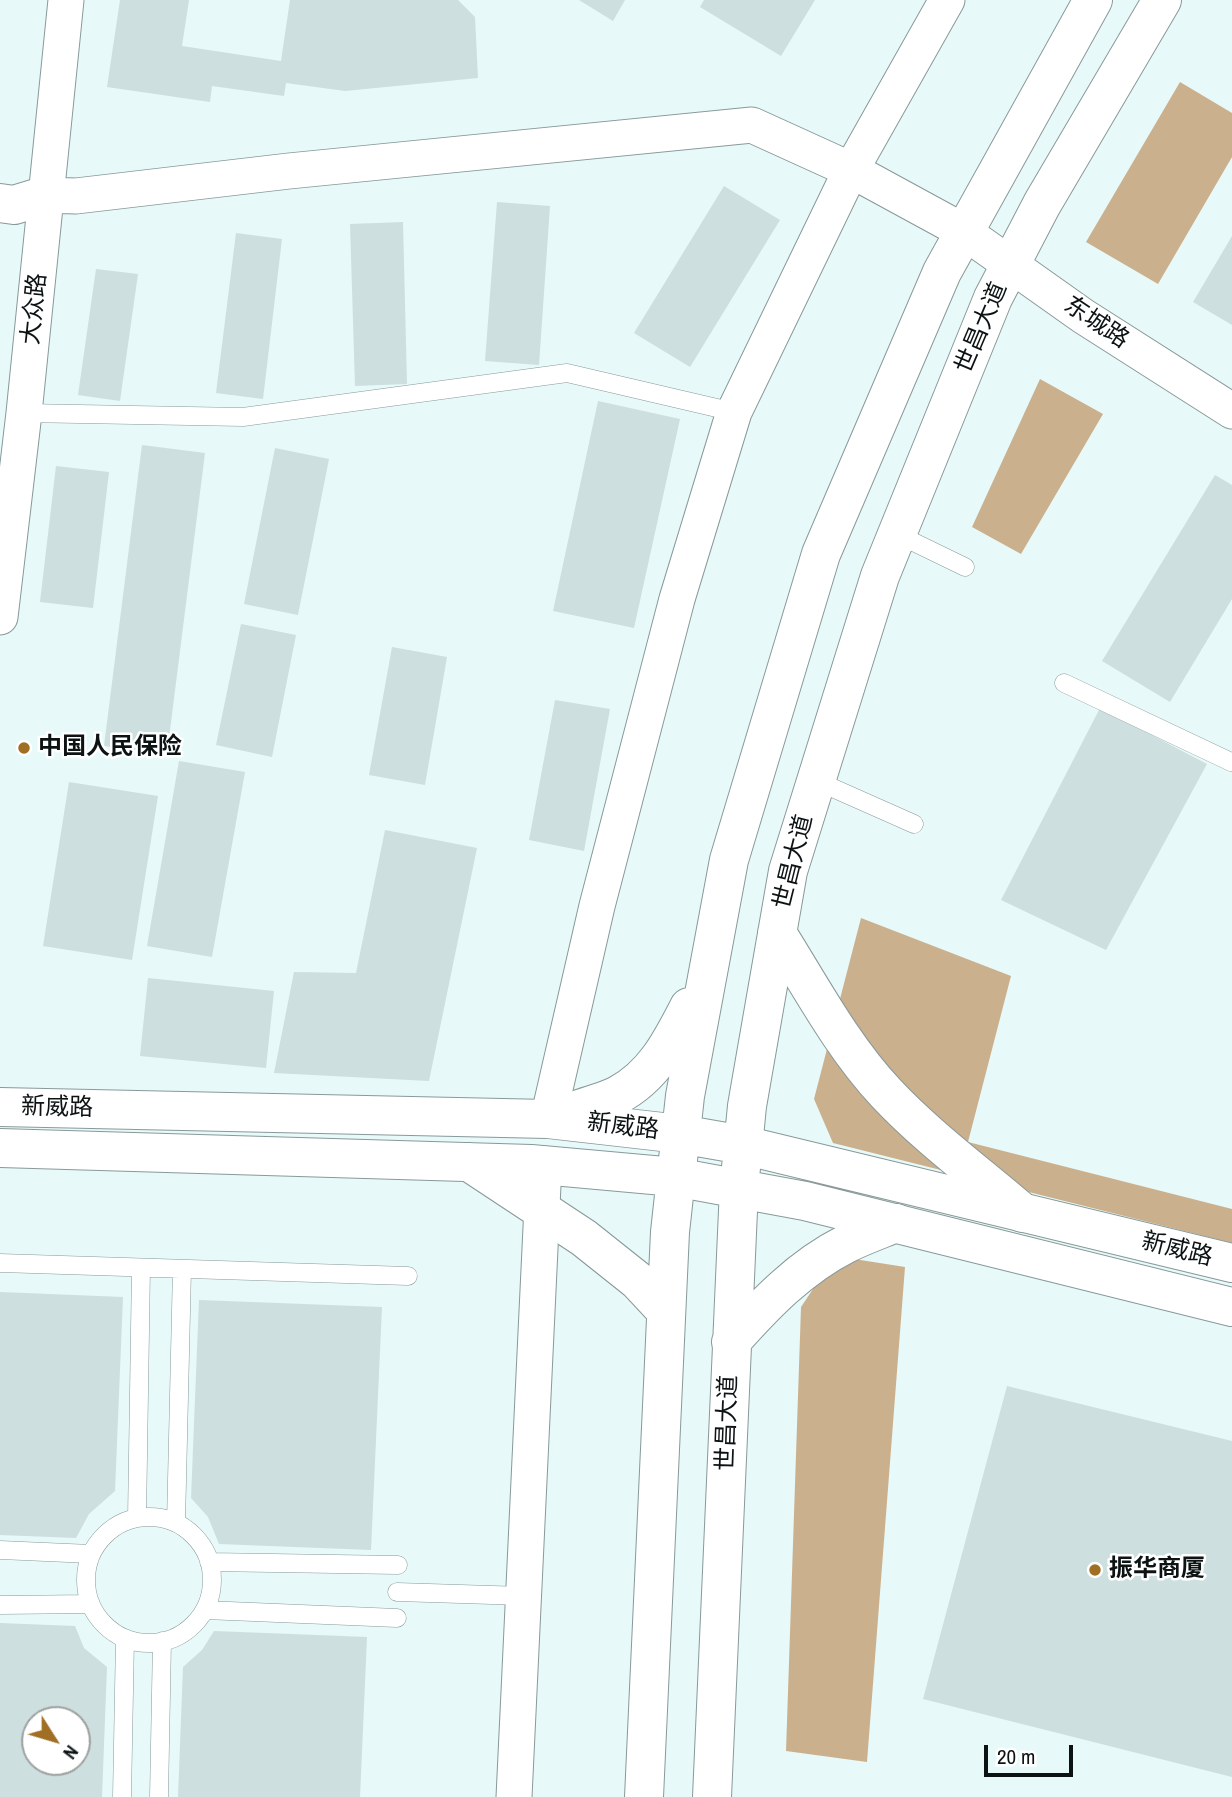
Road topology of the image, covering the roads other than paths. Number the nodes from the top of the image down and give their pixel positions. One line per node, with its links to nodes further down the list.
1 (66, 0): 6 (street, 大众路)
2 (947, 0): 5 (street)
3 (1093, 0): 8 (main road)
4 (1162, 0): 9 (main road, 世昌大道)
5 (851, 170): 6 (street, 东城路); 8 (street, 东城路); 11 (street)
6 (47, 195): 7 (main road); 12 (street, 大众路)
7 (0, 203)
8 (963, 231): 9 (street, 东城路); 21 (main road)
9 (1010, 263): 10 (street, 东城路); 13 (main road, 世昌大道)
10 (1232, 411)
11 (734, 412): 12 (lane); 23 (street)
12 (24, 413): 15 (street, 大众路)
13 (897, 534): 14 (lane); 18 (main road, 世昌大道)
14 (965, 567)
15 (0, 617)
16 (1064, 683): 17 (lane)
17 (1231, 762)
18 (817, 781): 19 (lane); 20 (main road, 世昌大道)
19 (914, 824)
20 (777, 933): 25 (main road, 世昌大道); 32 (main road)
21 (709, 967): 23 (main road); 24 (main road)
22 (0, 1107): 23 (main road, 新威路)
23 (548, 1119): 24 (main road, 新威路)
24 (680, 1134): 25 (main road, 新威路); 29 (main road)
25 (743, 1145): 30 (main road, 世昌大道); 32 (main road, 新威路)
26 (0, 1148): 27 (main road, 新威路)
27 (469, 1162): 28 (main road, 新威路); 31 (main road)
28 (544, 1164): 29 (main road, 新威路); 31 (street)
29 (675, 1177): 30 (main road, 新威路); 40 (main road)
30 (739, 1188): 33 (main road, 新威路); 41 (main road, 世昌大道)
31 (542, 1210): 40 (main road); 49 (street)
32 (1023, 1213): 35 (main road, 新威路)
33 (895, 1223): 39 (main road, 新威路); 41 (main road)
34 (0, 1263): 36 (lane)
35 (1232, 1263)
36 (141, 1268): 37 (lane); 42 (lane)
37 (182, 1269): 38 (lane); 43 (lane)
38 (408, 1276)
39 (1232, 1307)
40 (666, 1311): 59 (main road)
41 (731, 1342): 60 (main road, 世昌大道)
42 (137, 1518): 43 (lane); 45 (lane)
43 (176, 1523): 46 (lane)
44 (0, 1550): 45 (lane)
45 (91, 1554): 50 (lane)
46 (209, 1562): 47 (lane); 52 (lane)
47 (398, 1565)
48 (397, 1592): 49 (lane)
49 (524, 1596): 58 (street)
50 (91, 1604): 51 (lane); 54 (lane)
51 (0, 1605)
52 (205, 1610): 53 (lane); 55 (lane)
53 (397, 1618)
54 (125, 1638): 55 (lane); 56 (lane)
55 (162, 1642): 57 (lane)
56 (122, 1797)
57 (159, 1797)
58 (514, 1797)
59 (643, 1797)
60 (712, 1797)

